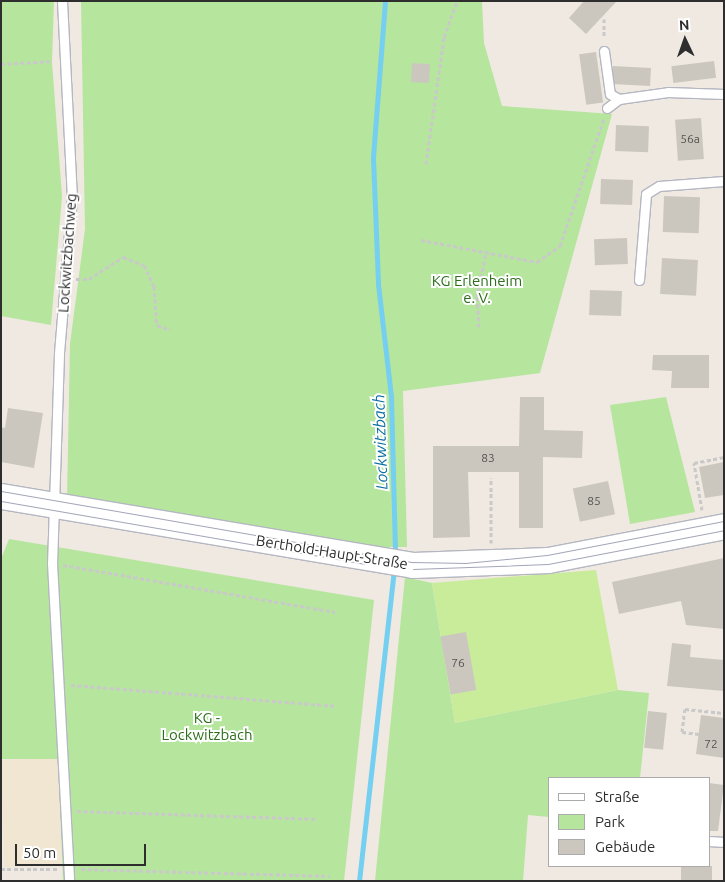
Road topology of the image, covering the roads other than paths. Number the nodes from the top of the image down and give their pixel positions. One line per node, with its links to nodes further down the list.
1 (62, 1): 9 (lane, Lockwitzbachweg)
2 (604, 51): 4 (lane)
3 (724, 94): 4 (lane)
4 (619, 99): 5 (lane)
5 (607, 108)
6 (724, 182): 7 (lane)
7 (639, 280)
8 (1, 496): 9 (street, Berthold-Haupt-Straße)
9 (57, 505): 10 (street, Berthold-Haupt-Straße); 13 (lane, Lockwitzbachweg)
10 (715, 528)
11 (710, 841): 12 (lane)
12 (724, 842)
13 (69, 881)

